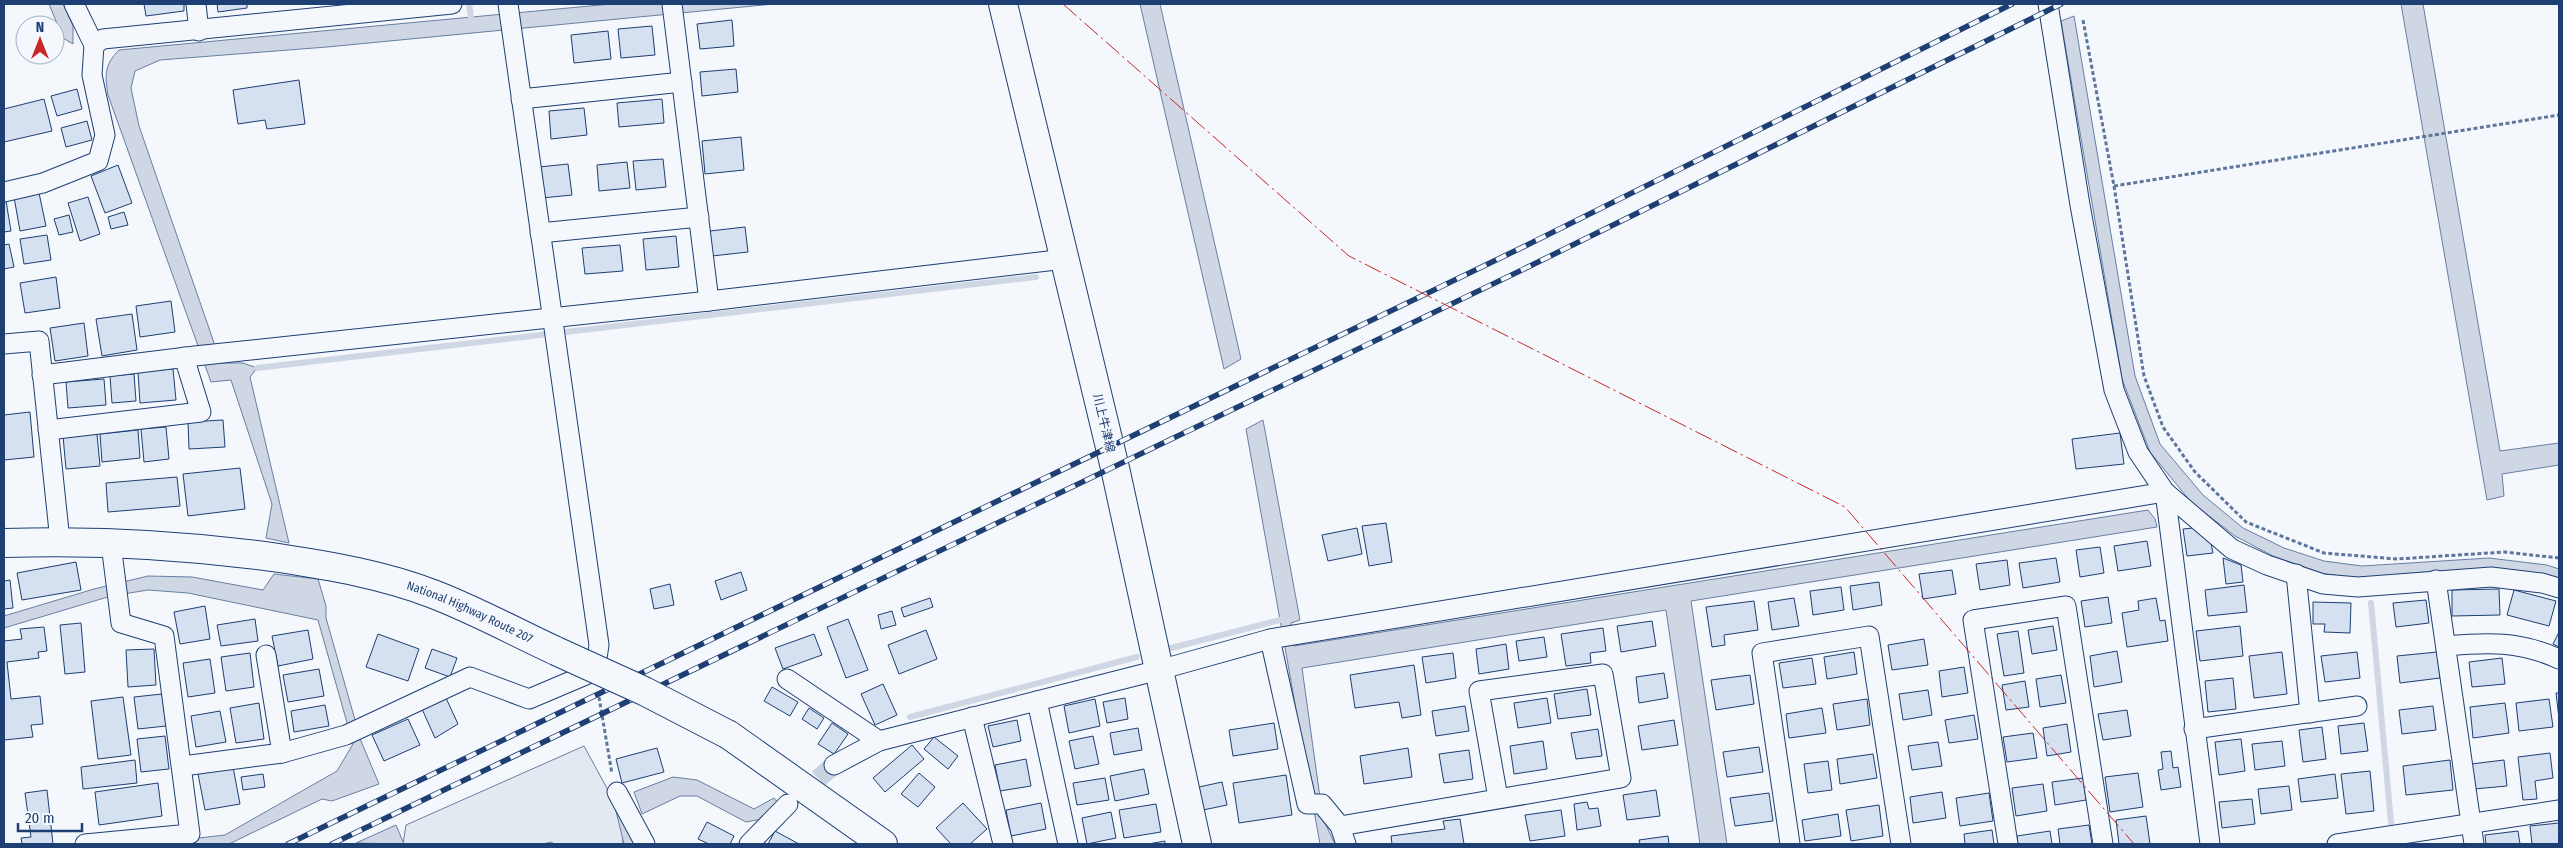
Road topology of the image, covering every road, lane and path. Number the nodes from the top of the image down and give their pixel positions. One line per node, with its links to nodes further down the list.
1 (74, 4): 12 (street)
2 (196, 4): 11 (street)
3 (452, 4): 7 (street)
4 (508, 4): 14 (street)
5 (1003, 4): 20 (main road, 川上牛津線)
6 (2048, 4): 27 (street)
7 (351, 9): 8 (street)
8 (309, 11): 11 (street)
9 (674, 13): 13 (street)
10 (2083, 20): 16 (path)
11 (199, 30): 12 (street)
12 (94, 45): 17 (street)
13 (682, 82): 14 (street); 18 (street)
14 (521, 99): 19 (street)
15 (2559, 115): 16 (path)
16 (2114, 186): 31 (path)
17 (4, 192)
18 (699, 216): 19 (street); 21 (street)
19 (540, 234): 22 (street)
20 (1065, 259): 21 (street); 39 (main road, 川上牛津線)
21 (709, 301): 22 (street)
22 (552, 318): 24 (street); 40 (street)
23 (4, 344): 25 (street)
24 (190, 356): 25 (street); 26 (street)
25 (42, 375): 26 (street)
26 (48, 430): 28 (street)
27 (2165, 492): 32 (street); 35 (street); 46 (street)
28 (60, 541): 29 (main road, National Highway Route 207); 30 (main road, National Highway Route 207)
29 (4, 543)
30 (111, 544): 50 (street); 60 (main road, National Highway Route 207, bridge)
31 (2559, 558)
32 (2296, 574): 33 (street); 44 (street)
33 (2436, 580): 34 (street); 36 (street)
34 (2559, 588)
35 (1270, 639): 39 (street); 56 (street)
36 (2446, 646): 38 (street); 55 (street)
37 (266, 655): 48 (street)
38 (2559, 659)
39 (1159, 670): 42 (street); 63 (main road, 川上牛津線)
40 (594, 671): 48 (street); 51 (path)
41 (787, 679): 47 (street)
42 (1037, 701): 45 (street); 62 (street)
43 (2357, 706): 44 (street)
44 (2310, 713): 46 (street)
45 (972, 717): 47 (street); 61 (street)
46 (2194, 729): 69 (street)
47 (879, 741): 49 (street)
48 (282, 753): 50 (street)
49 (834, 765)
50 (183, 766): 57 (street)
51 (617, 792): 58 (street)
52 (1498, 798): 52 (street); 56 (street)
53 (788, 804): 59 (street)
54 (2559, 810): 55 (street)
55 (2471, 823): 70 (street); 71 (street)
56 (1340, 826): 64 (street)
57 (85, 844)
58 (645, 844)
59 (749, 844)
60 (883, 844)
61 (1003, 844)
62 (1068, 844)
63 (1197, 844)
64 (1346, 844)
65 (1790, 844): 66 (street)
66 (1900, 844)
67 (2008, 844): 68 (street)
68 (2103, 844)
69 (2210, 844)
70 (2337, 844)
71 (2474, 844)

